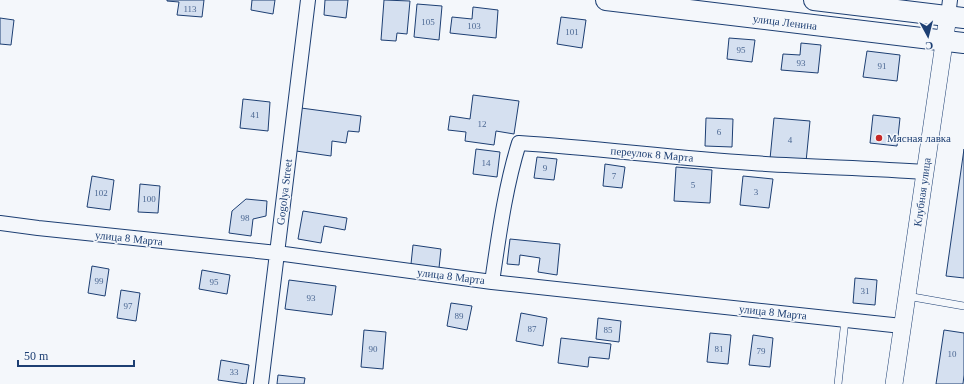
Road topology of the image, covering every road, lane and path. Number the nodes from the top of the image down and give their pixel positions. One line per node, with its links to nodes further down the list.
1 (308, 0): 9 (street, Gogolya Street)
2 (606, 0): 5 (main road, улица Ленина)
3 (814, 0): 4 (main road)
4 (954, 11): 5 (street, Клубная улица)
5 (944, 41): 6 (main road, улица Ленина); 7 (street, Клубная улица)
6 (964, 43)
7 (925, 172): 10 (street, переулок 8 Марта); 11 (street, Клубная улица)
8 (0, 223): 9 (street, улица 8 Марта)
9 (277, 253): 10 (street, улица 8 Марта); 15 (street, Gogolya Street)
10 (492, 282): 13 (street, улица 8 Марта)
11 (907, 296): 12 (lane); 14 (street, Клубная улица)
12 (964, 306)
13 (845, 320): 14 (street, улица 8 Марта); 16 (lane)
14 (902, 326): 17 (street, Клубная улица)
15 (261, 384)
16 (838, 384)
17 (894, 384)

